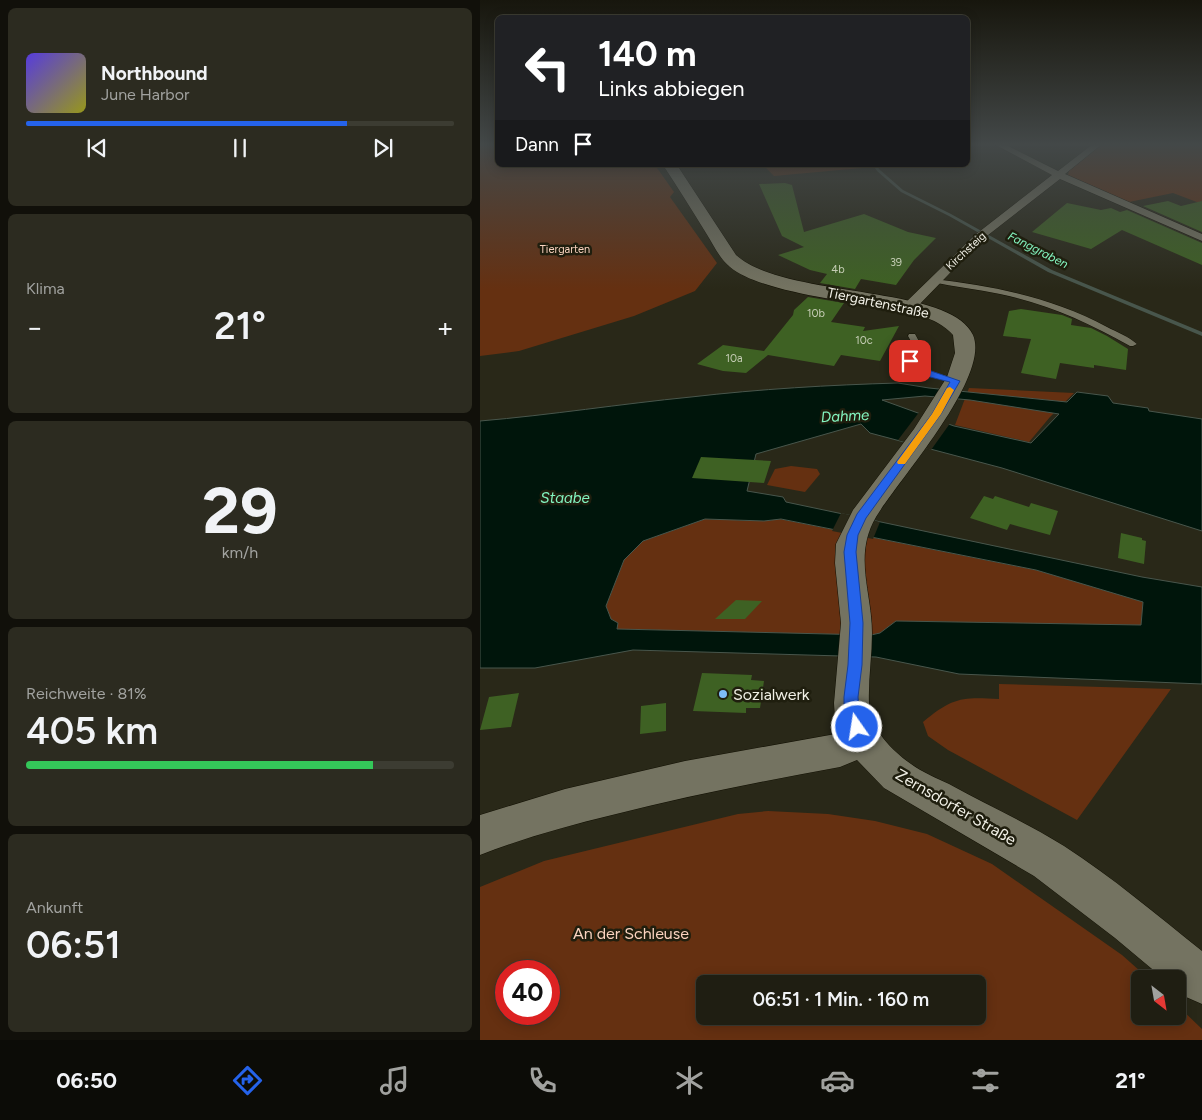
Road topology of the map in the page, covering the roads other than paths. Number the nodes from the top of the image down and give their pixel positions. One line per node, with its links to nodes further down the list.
1 (688, 193): 6 (street, Tiergartenstraße)
2 (1034, 193): 5 (street, Kirchsteig)
3 (1099, 193): 4 (street)
4 (1202, 238)
5 (934, 281): 6 (street, Kirchsteig); 8 (lane)
6 (909, 307): 9 (street, Tiergartenstraße)
7 (912, 336): 9 (lane)
8 (1133, 344)
9 (947, 396): 10 (street, Tiergartenstraße)
10 (865, 740): 11 (street); 12 (street, Zernsdorfer Straße)
11 (480, 835)
12 (1202, 981)

